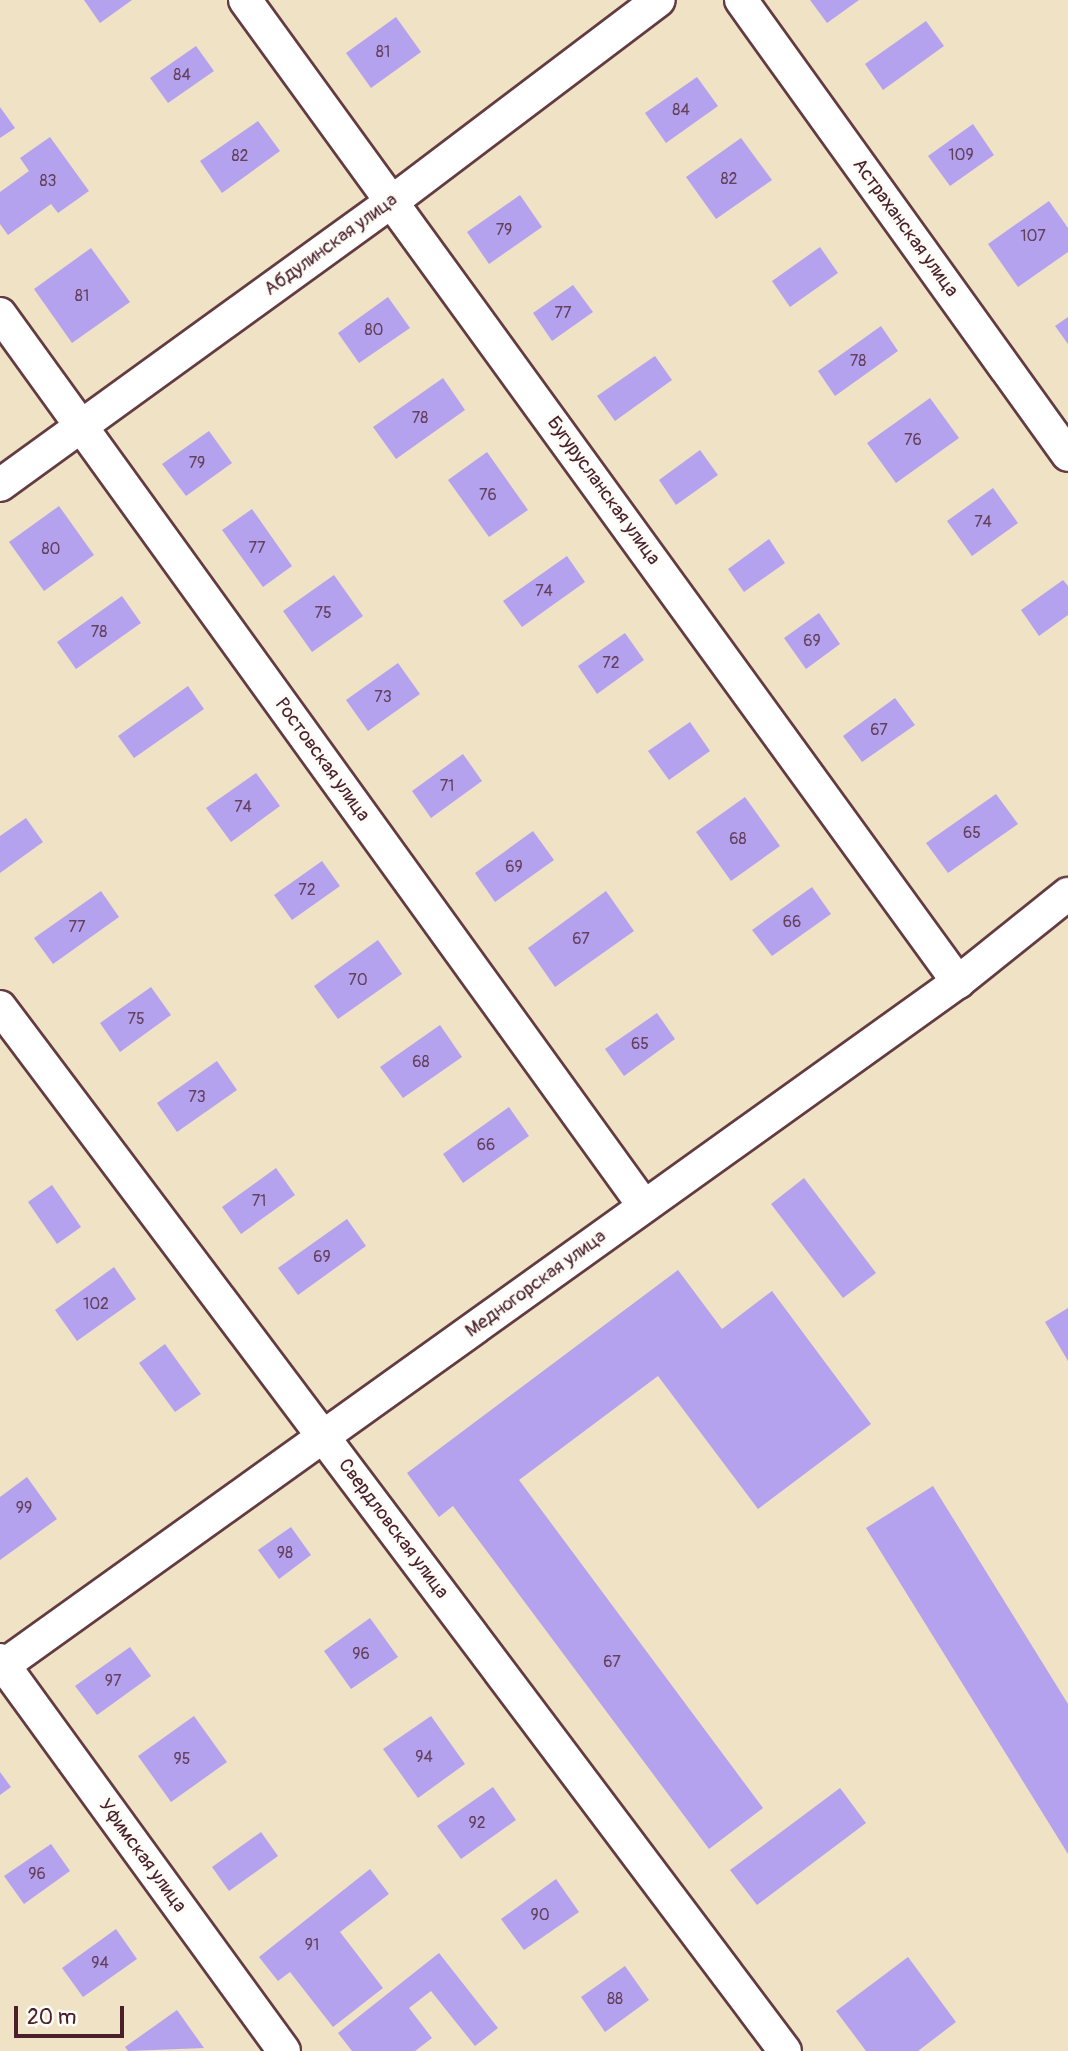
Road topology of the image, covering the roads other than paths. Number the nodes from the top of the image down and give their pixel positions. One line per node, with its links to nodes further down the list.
1 (245, 0): 4 (street, Бугурусланская улица)
2 (659, 0): 4 (street, Абдулинская улица)
3 (741, 0): 7 (street, Астраханская улица)
4 (393, 201): 6 (street, Абдулинская улица); 10 (street, Бугурусланская улица)
5 (0, 314): 6 (street, Ростовская улица)
6 (80, 425): 8 (street, Абдулинская улица); 12 (street, Ростовская улица)
7 (1068, 455)
8 (0, 485)
9 (1068, 894): 10 (street, Медногорская улица)
10 (958, 982): 12 (street, Медногорская улица)
11 (0, 1007): 13 (street, Свердловская улица)
12 (644, 1206): 13 (street, Медногорская улица)
13 (323, 1436): 14 (street, Медногорская улица); 16 (street, Свердловская улица)
14 (1, 1664): 15 (street, Уфимская улица)
15 (285, 2051)
16 (785, 2051)

